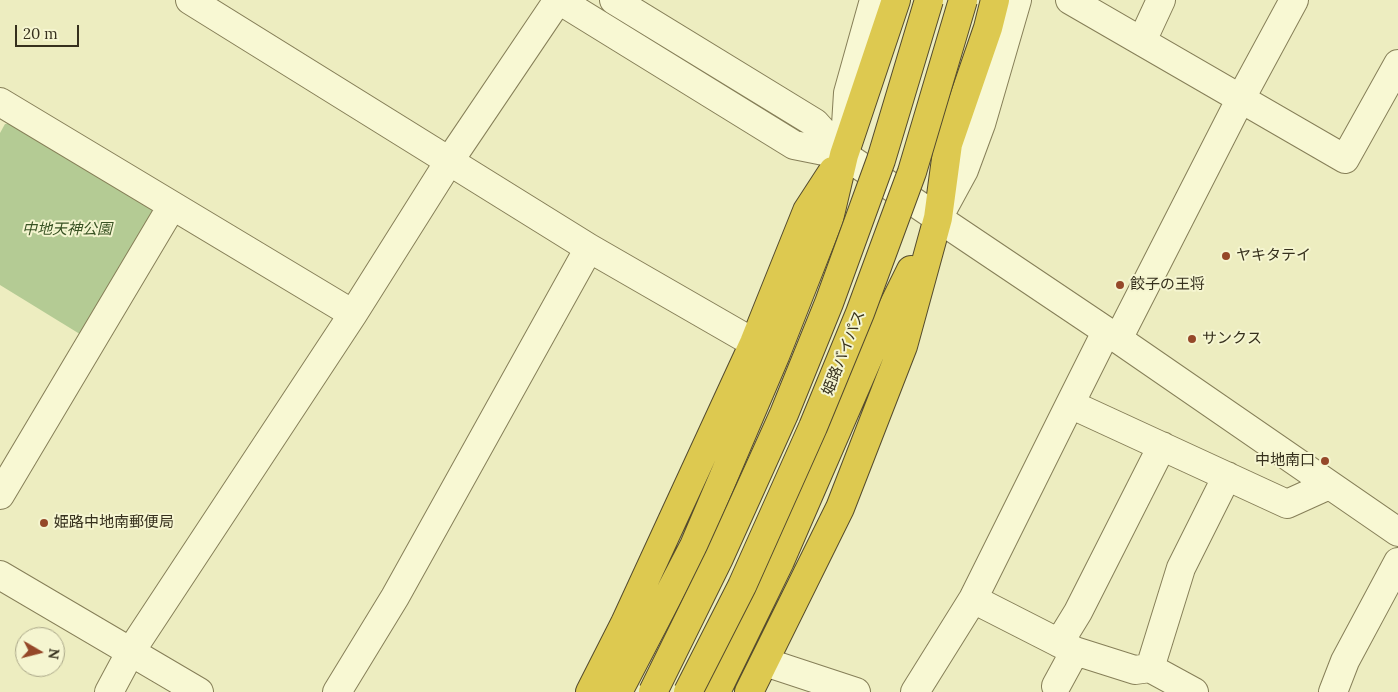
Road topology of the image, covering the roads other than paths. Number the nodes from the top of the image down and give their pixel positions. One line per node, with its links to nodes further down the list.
1 (190, 0): 18 (street)
2 (558, 0): 17 (street); 18 (street)
3 (614, 0): 17 (street)
4 (874, 0): 17 (street)
5 (896, 0): 17 (highway)
6 (929, 0): 45 (highway, bridge)
7 (963, 0): 46 (highway, 姫路バイパス, bridge)
8 (995, 0): 20 (highway)
9 (1017, 0): 20 (street)
10 (1070, 0): 13 (street)
11 (1161, 0): 13 (street)
12 (1294, 0): 15 (street)
13 (1142, 41): 15 (street)
14 (1398, 64): 15 (street)
15 (1241, 98): 23 (street)
16 (2, 108): 19 (street)
17 (844, 155): 20 (street); 24 (highway); 44 (highway)
18 (450, 160): 21 (street); 22 (street)
19 (172, 206): 22 (street); 29 (street)
20 (938, 218): 23 (street); 36 (highway); 47 (highway)
21 (589, 248): 24 (street); 42 (street)
22 (353, 314): 35 (street)
23 (1112, 335): 25 (street); 28 (street)
24 (754, 343): 43 (highway)
25 (1070, 404): 26 (street); 33 (street)
26 (1162, 446): 27 (street); 34 (street)
27 (1227, 476): 28 (street); 37 (street)
28 (1329, 485): 30 (street)
29 (0, 495)
30 (1398, 532)
31 (1398, 562): 52 (street)
32 (0, 575): 35 (street)
33 (972, 598): 34 (street); 50 (street)
34 (1067, 647): 37 (street); 39 (street)
35 (131, 651): 40 (street); 41 (street)
36 (765, 662): 38 (street); 48 (highway)
37 (1138, 677): 51 (street)
38 (812, 685): 49 (street)
39 (1056, 686)
40 (109, 692)
41 (198, 692)
42 (337, 692)
43 (590, 692)
44 (618, 692)
45 (653, 692)
46 (688, 692)
47 (716, 692)
48 (749, 692)
49 (856, 692)
50 (915, 692)
51 (1194, 692)
52 (1333, 692)

